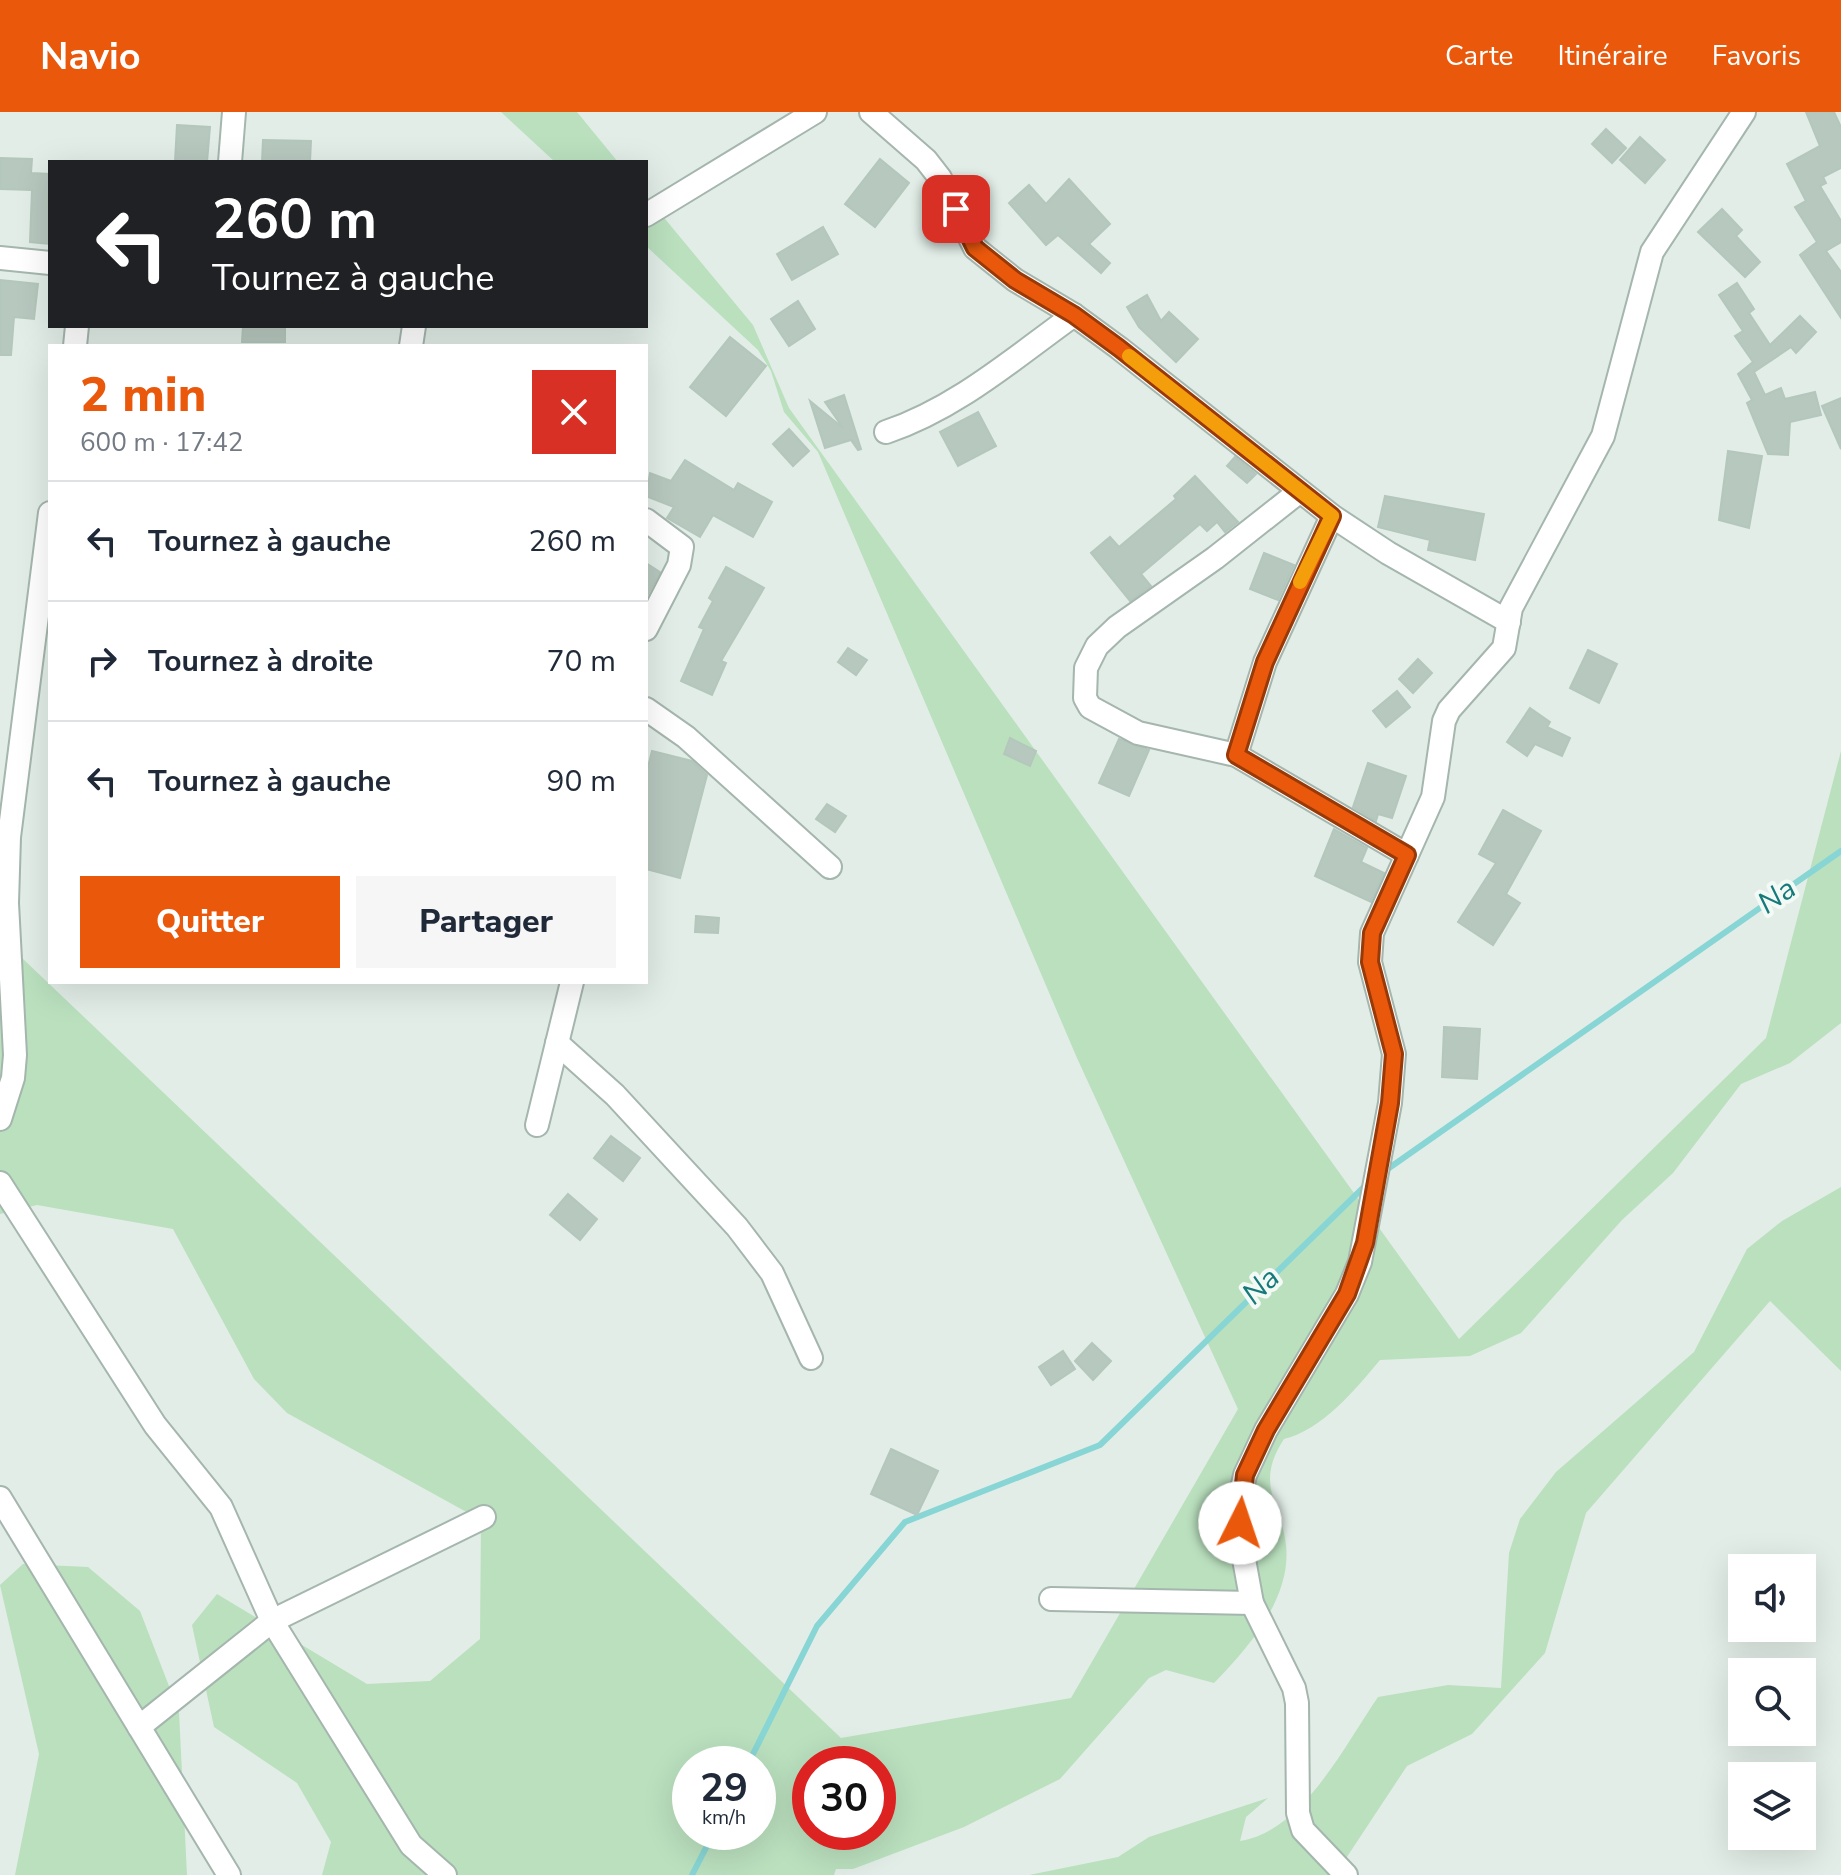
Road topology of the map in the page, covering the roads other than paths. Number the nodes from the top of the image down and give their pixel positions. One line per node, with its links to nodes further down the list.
1 (234, 112): 5 (street)
2 (815, 112): 6 (street)
3 (871, 112): 9 (street)
4 (1744, 112): 16 (street)
5 (230, 160)
6 (648, 214)
7 (0, 258): 8 (street)
8 (48, 263)
9 (1074, 315): 10 (street); 11 (street)
10 (886, 432)
11 (1300, 491): 12 (street); 19 (street)
12 (1332, 516): 16 (street); 19 (street)
13 (648, 521): 17 (street)
14 (48, 541): 15 (street)
15 (44, 598): 24 (street)
16 (1509, 622): 20 (street)
17 (648, 625)
18 (648, 710): 21 (street)
19 (1236, 755): 20 (street)
20 (1407, 855): 31 (street)
21 (830, 867)
22 (572, 984): 23 (street)
23 (557, 1043): 25 (street); 27 (street)
24 (0, 1119)
25 (537, 1125)
26 (0, 1183): 32 (street)
27 (811, 1358)
28 (0, 1498): 33 (street)
29 (484, 1517): 32 (street)
30 (1051, 1599): 31 (street)
31 (1252, 1603): 36 (street)
32 (272, 1621): 33 (street); 35 (street)
33 (139, 1727): 34 (street)
34 (229, 1875)
35 (445, 1875)
36 (1346, 1875)

